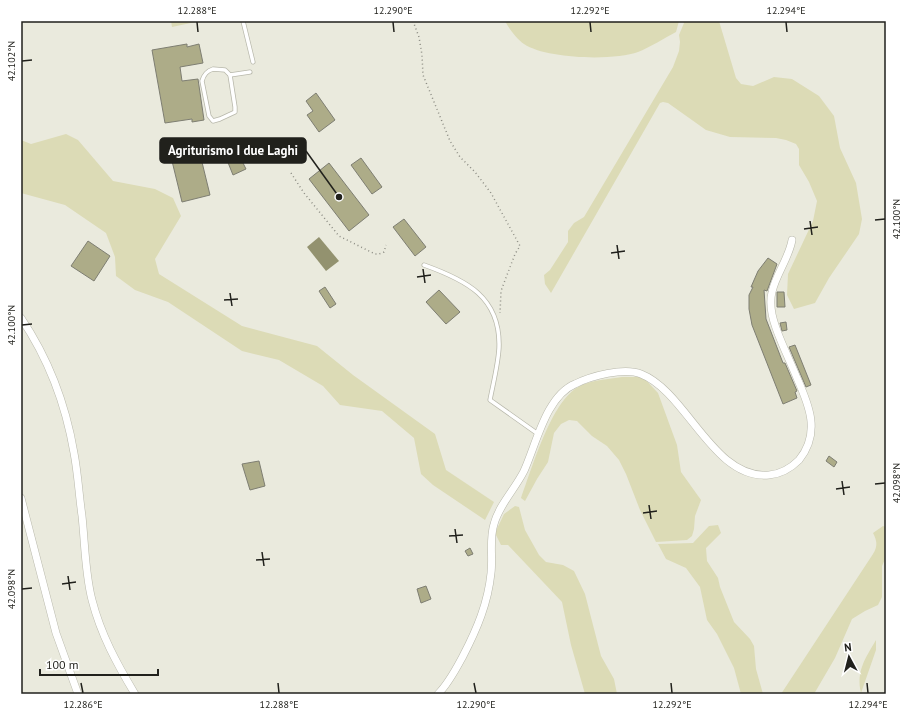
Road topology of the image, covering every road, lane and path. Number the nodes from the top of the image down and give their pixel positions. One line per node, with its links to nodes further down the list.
1 (243, 21): 3 (lane)
2 (413, 21): 11 (path)
3 (253, 62)
4 (250, 72): 5 (lane)
5 (230, 76): 5 (lane)
6 (291, 173): 8 (path)
7 (792, 240): 12 (street)
8 (386, 245)
9 (424, 265): 11 (lane)
10 (21, 318): 15 (street)
11 (496, 321): 12 (lane)
12 (538, 434): 16 (street)
13 (21, 498): 14 (street)
14 (78, 694)
15 (135, 694)
16 (438, 694)

